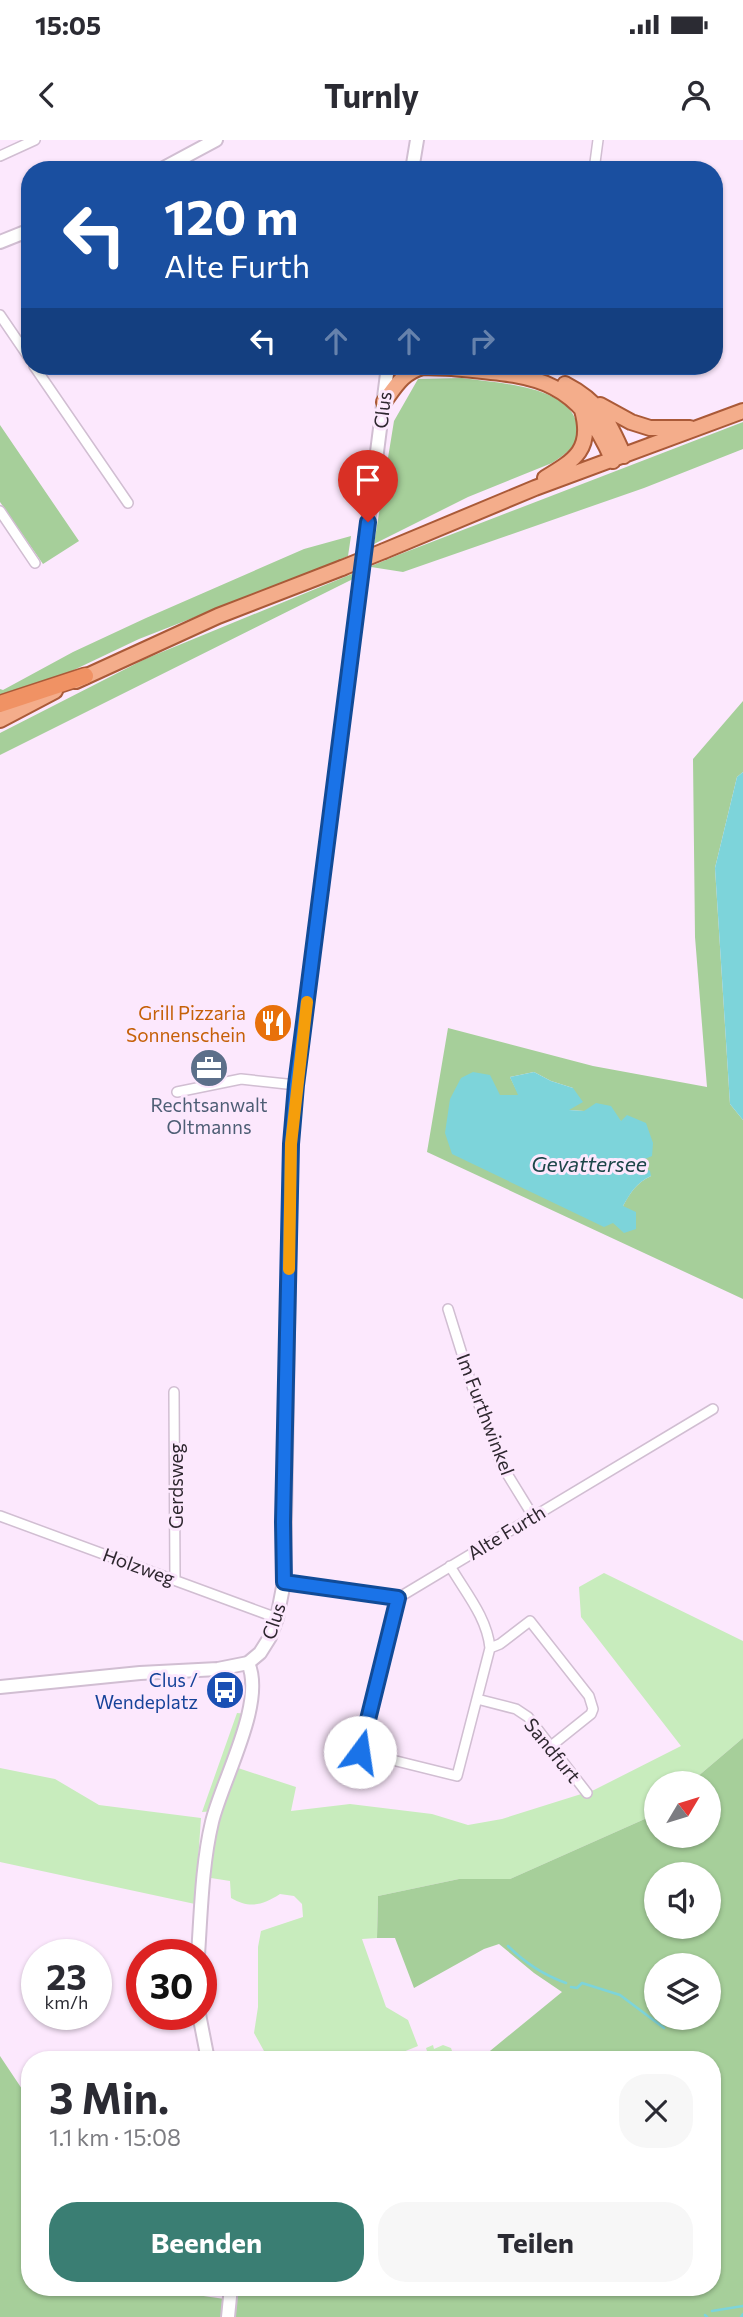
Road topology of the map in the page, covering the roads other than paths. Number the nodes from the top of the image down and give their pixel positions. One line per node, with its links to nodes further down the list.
1 (35, 140): 5 (street)
2 (216, 140): 6 (main road)
3 (416, 140): 7 (main road)
4 (598, 140): 8 (street)
5 (0, 156)
6 (177, 161)
7 (413, 161)
8 (595, 161)
9 (21, 234): 10 (main road)
10 (0, 242)
11 (0, 315): 12 (street)
12 (21, 346)
13 (40, 375): 24 (street)
14 (387, 375): 18 (main road, Clus)
15 (407, 375): 18 (main road)
16 (505, 375): 19 (main road)
17 (532, 375): 19 (main road)
18 (384, 402): 30 (main road, Clus)
19 (588, 404): 21 (main road); 22 (main road); 23 (main road)
20 (743, 411): 21 (main road)
21 (698, 428): 22 (main road)
22 (618, 459): 23 (main road)
23 (535, 488): 27 (main road, bridge)
24 (128, 503)
25 (0, 511): 26 (street)
26 (35, 563)
27 (85, 676): 28 (highway); 29 (main road)
28 (0, 704)
29 (0, 720)
30 (296, 1085): 31 (street); 39 (main road, Clus)
31 (177, 1092)
32 (448, 1309): 36 (street, Im Furthwinkel)
33 (174, 1392): 38 (street, Gerdsweg)
34 (713, 1409): 36 (street, Alte Furth)
35 (0, 1516): 38 (street, Holzweg)
36 (533, 1516): 37 (street, Alte Furth)
37 (450, 1566): 40 (street, Alte Furth); 42 (street)
38 (176, 1580): 41 (street, Holzweg)
39 (284, 1582): 40 (street); 41 (main road, Clus)
40 (398, 1598): 45 (street)
41 (277, 1619): 43 (main road, Clus)
42 (490, 1648): 45 (street); 46 (street)
43 (248, 1663): 44 (main road); 48 (main road)
44 (0, 1687)
45 (477, 1699): 46 (street, Sandfurt)
46 (551, 1746): 47 (street, Sandfurt)
47 (587, 1793)
48 (199, 1939)
49 (202, 2030): 50 (main road)
50 (206, 2051)
51 (230, 2296): 52 (main road)
52 (228, 2317)

